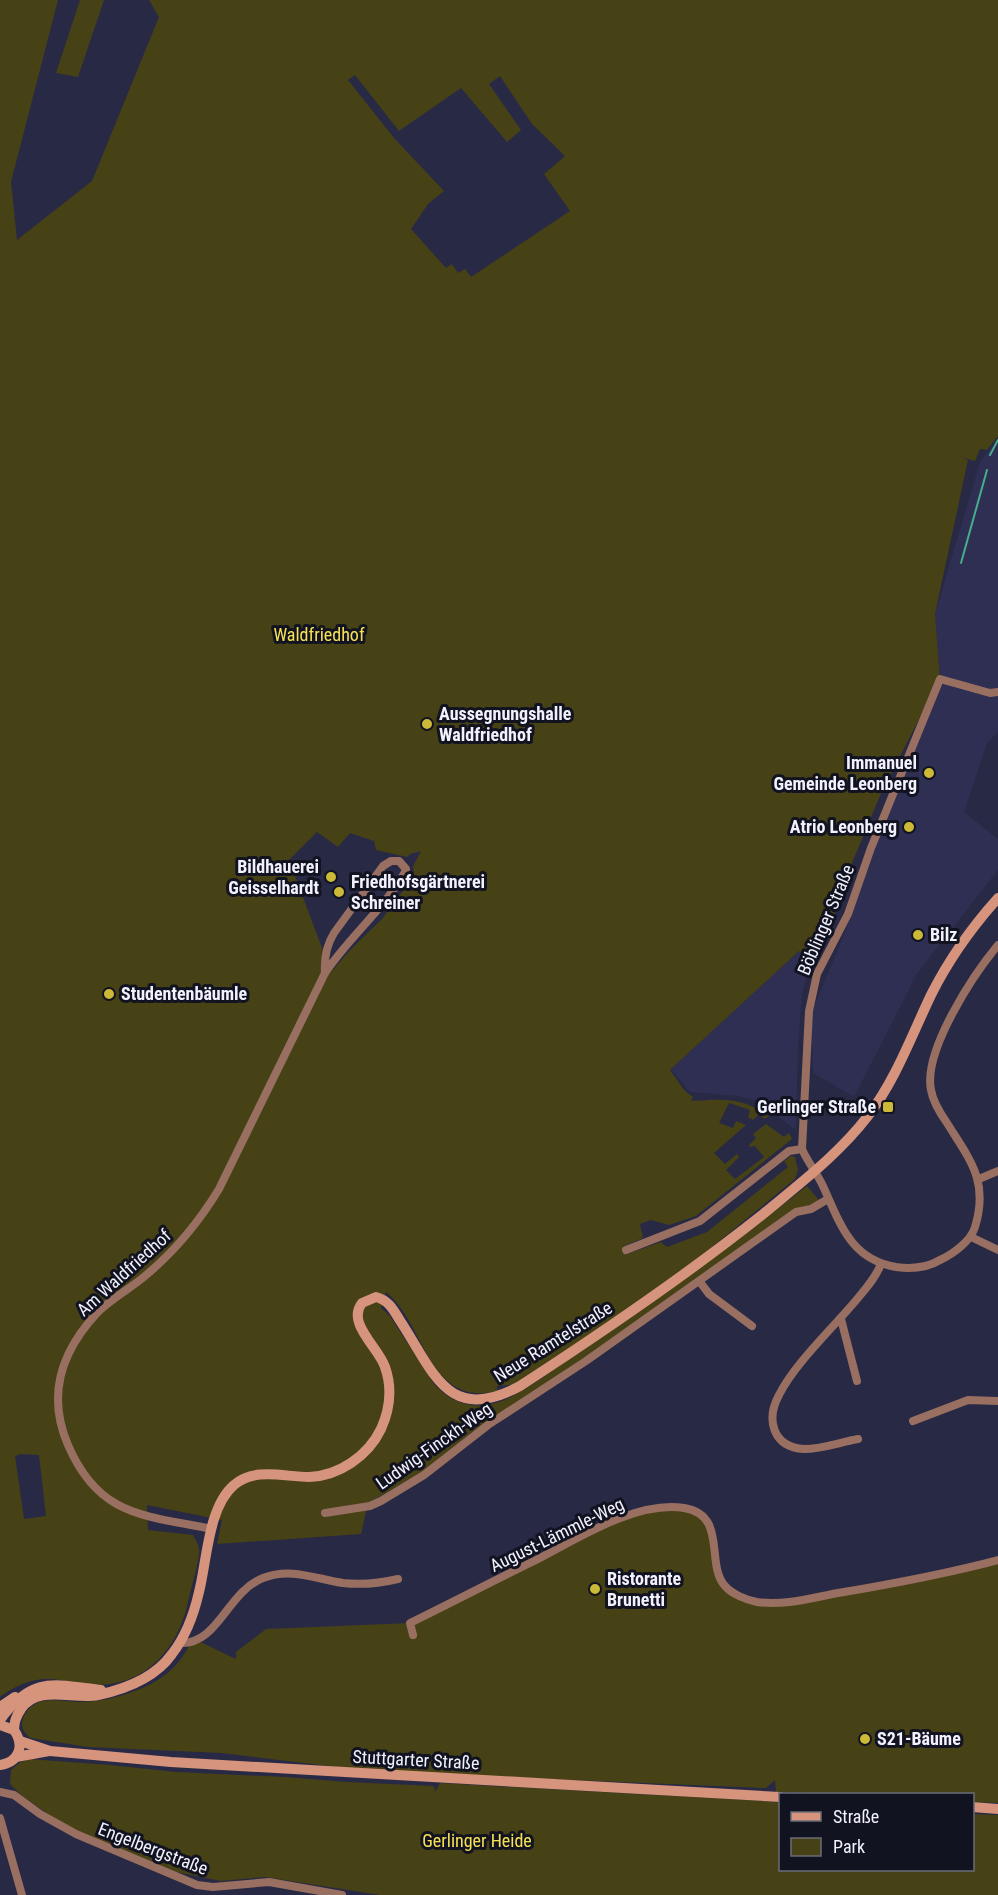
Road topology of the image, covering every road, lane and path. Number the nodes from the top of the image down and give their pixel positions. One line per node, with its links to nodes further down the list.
1 (998, 692): 5 (street, Böblinger Straße)
2 (998, 898): 6 (main road, Neue Ramtelstraße)
3 (998, 945): 8 (street)
4 (325, 973): 4 (street, Am Waldfriedhof); 22 (street, Am Waldfriedhof)
5 (802, 1149): 6 (street); 11 (street)
6 (815, 1171): 9 (street); 22 (main road, Neue Ramtelstraße)
7 (998, 1171): 8 (street)
8 (979, 1179): 10 (street)
9 (828, 1199): 13 (street); 14 (street, Ludwig-Finckh-Weg)
10 (971, 1237): 12 (street); 13 (street)
11 (626, 1250)
12 (998, 1250)
13 (881, 1264): 15 (street)
14 (700, 1282): 16 (street); 21 (street, Ludwig-Finckh-Weg)
15 (841, 1319): 17 (street); 20 (street)
16 (752, 1326)
17 (857, 1381)
18 (998, 1401): 19 (street)
19 (912, 1421)
20 (858, 1439)
21 (325, 1513)
22 (212, 1529): 26 (main road, Neue Ramtelstraße)
23 (998, 1560): 25 (street, August-Lämmle-Weg)
24 (398, 1579): 26 (street)
25 (413, 1635)
26 (180, 1643): 27 (main road, Neue Ramtelstraße)
27 (110, 1692): 28 (main road, Neue Ramtelstraße); 31 (main road, Neue Ramtelstraße)
28 (21, 1696): 29 (main road); 30 (main road, Neue Ramtelstraße)
29 (0, 1707)
30 (0, 1723): 31 (main road)
31 (14, 1730): 32 (main road)
32 (20, 1741): 33 (main road, Stuttgarter Straße); 34 (main road)
33 (50, 1751): 34 (main road, Stuttgarter Straße); 38 (main road, Stuttgarter Straße)
34 (16, 1757): 35 (main road, Stuttgarter Straße)
35 (0, 1765)
36 (0, 1786): 37 (street)
37 (0, 1793): 43 (street, Engelbergstraße)
38 (779, 1797)
39 (974, 1808): 40 (main road)
40 (998, 1809)
41 (0, 1818): 42 (street)
42 (22, 1895)
43 (342, 1895)

